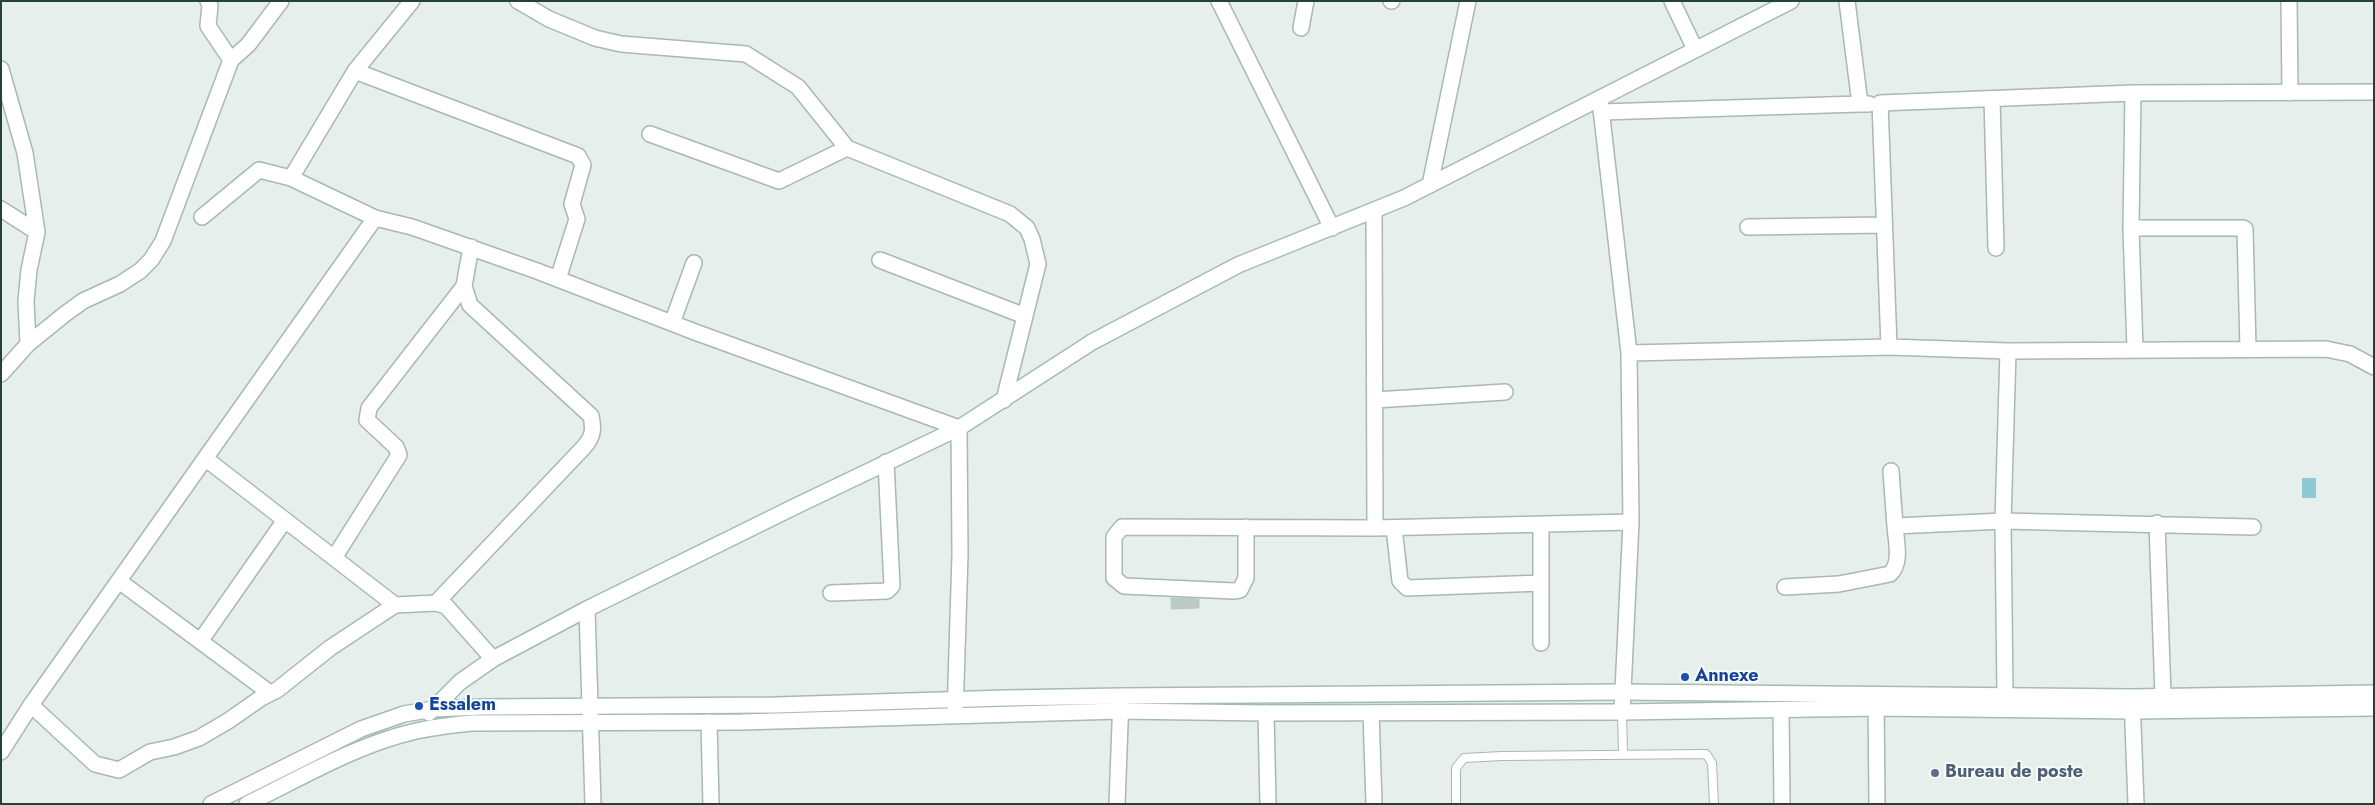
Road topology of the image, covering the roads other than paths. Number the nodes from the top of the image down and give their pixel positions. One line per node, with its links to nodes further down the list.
1 (208, 1): 14 (street)
2 (281, 1): 14 (street)
3 (412, 1): 16 (street)
4 (518, 1): 25 (street)
5 (1220, 1): 34 (street)
6 (1306, 1): 12 (street)
7 (1468, 1): 27 (street)
8 (1672, 1): 13 (street)
9 (1791, 1): 13 (street)
10 (1847, 1): 21 (street)
11 (2288, 1): 19 (street)
12 (1302, 28)
13 (1695, 49): 23 (street)
14 (231, 60): 45 (street)
15 (1, 70): 36 (street)
16 (355, 72): 26 (street); 41 (street)
17 (2374, 92): 19 (street)
18 (2133, 93): 19 (street); 20 (street); 35 (street)
19 (2290, 93)
20 (1992, 98): 22 (street); 38 (street)
21 (1860, 104): 22 (street); 23 (street)
22 (1880, 104): 32 (street)
23 (1600, 106): 27 (street); 50 (street)
24 (650, 134): 25 (street)
25 (847, 148): 43 (street)
26 (291, 178): 30 (street); 31 (street)
27 (1430, 185): 29 (street)
28 (1, 209): 36 (street)
29 (1374, 211): 34 (street); 55 (street)
30 (202, 217)
31 (374, 218): 37 (street); 57 (street)
32 (1884, 225): 33 (street); 46 (street)
33 (1748, 227)
34 (1332, 228): 54 (street)
35 (2131, 228): 47 (street); 48 (street)
36 (37, 232): 45 (street)
37 (471, 248): 41 (street); 42 (street)
38 (1996, 248)
39 (880, 260): 43 (street)
40 (694, 263): 44 (street)
41 (558, 279): 44 (street)
42 (464, 286): 70 (street); 75 (street)
43 (1025, 316): 54 (street)
44 (672, 323): 56 (street)
45 (28, 344): 52 (street)
46 (1889, 347): 49 (street); 50 (street)
47 (2248, 348): 48 (street); 51 (street)
48 (2135, 349): 49 (street)
49 (2008, 351): 61 (street)
50 (1629, 353): 62 (street)
51 (2374, 367)
52 (1, 374)
53 (1505, 392): 55 (street)
54 (1004, 400): 56 (street)
55 (1375, 400): 68 (street)
56 (959, 428): 58 (street); 90 (street)
57 (206, 459): 60 (street); 71 (street)
58 (886, 462): 74 (street); 77 (street)
59 (1891, 471): 65 (street)
60 (285, 520): 70 (street); 78 (street)
61 (2003, 521): 63 (street); 65 (street); 84 (street)
62 (1630, 522): 64 (street); 81 (street)
63 (2158, 523): 67 (street); 85 (street)
64 (1541, 524): 69 (street); 72 (street)
65 (1895, 526): 73 (street)
66 (1246, 527): 66 (street); 68 (street)
67 (2253, 527)
68 (1375, 528): 69 (street)
69 (1394, 528): 72 (street)
70 (334, 558): 76 (street)
71 (119, 581): 78 (street); 89 (street)
72 (1541, 583): 79 (street)
73 (1785, 587)
74 (831, 593)
75 (436, 603): 76 (street); 80 (street)
76 (395, 605): 82 (street)
77 (587, 610): 80 (street); 97 (street)
78 (201, 640): 82 (street)
79 (1541, 643)
80 (493, 659): 92 (street)
81 (1622, 692): 86 (street); 87 (street); 94 (street)
82 (270, 693): 89 (street)
83 (2374, 693): 85 (street)
84 (2005, 695): 86 (street); 88 (street)
85 (2163, 696): 88 (street)
86 (1876, 701): 88 (street); 93 (street); 112 (street)
87 (1120, 704): 90 (street); 95 (street); 106 (street)
88 (2133, 704): 91 (street); 113 (street)
89 (30, 705): 100 (street)
90 (955, 708): 97 (street); 98 (street)
91 (2374, 708)
92 (433, 709): 97 (street); 99 (street); 102 (street)
93 (1781, 710): 94 (street); 111 (street)
94 (1622, 712): 96 (street); 101 (lane)
95 (1266, 713): 96 (street); 107 (street)
96 (1371, 713): 108 (street)
97 (591, 715): 98 (street); 99 (street); 104 (street)
98 (709, 722): 105 (street)
99 (412, 732): 103 (street)
100 (1, 752)
101 (1623, 754): 109 (lane); 110 (lane)
102 (211, 804)
103 (247, 804)
104 (593, 804)
105 (711, 804)
106 (1117, 804)
107 (1268, 804)
108 (1374, 804)
109 (1456, 804)
110 (1714, 804)
111 (1782, 804)
112 (1877, 804)
113 (2136, 804)

